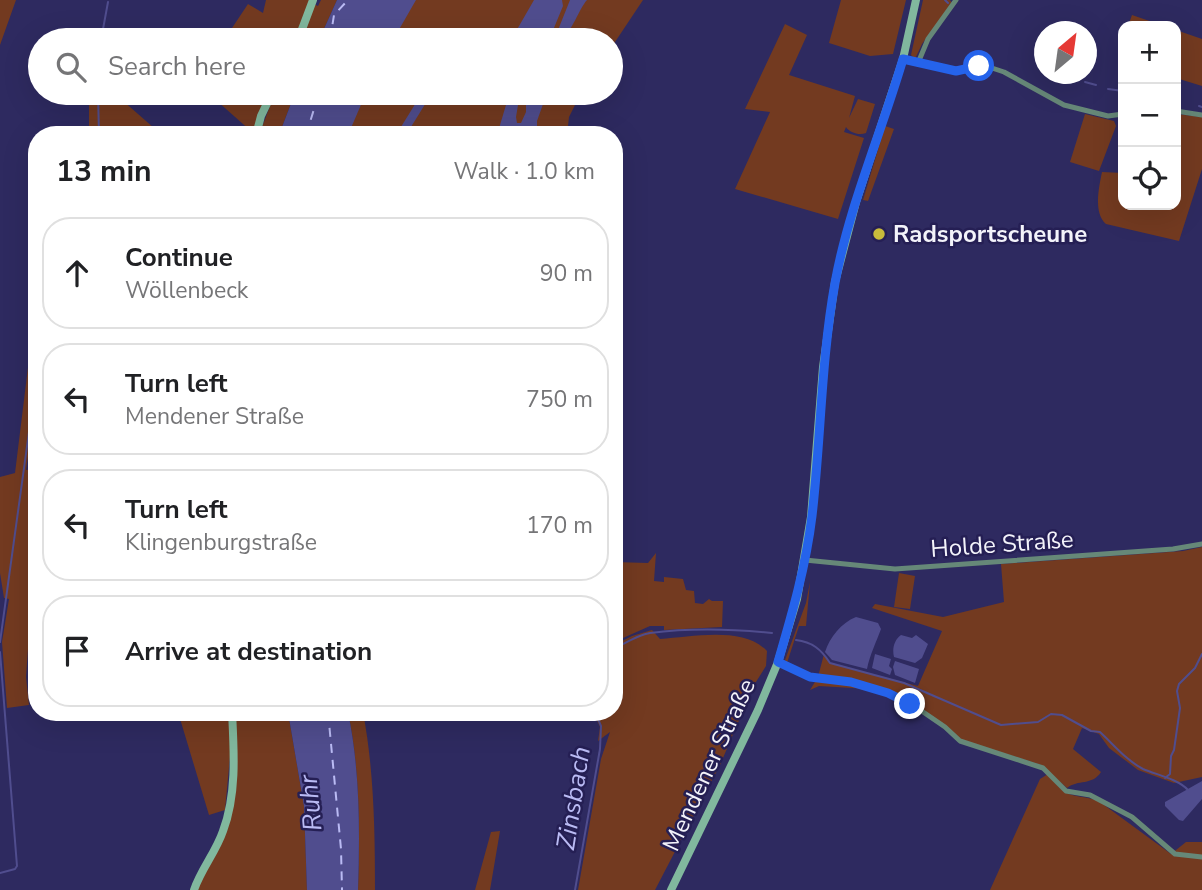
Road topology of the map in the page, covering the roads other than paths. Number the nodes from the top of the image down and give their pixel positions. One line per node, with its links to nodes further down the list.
1 (313, 0): 4 (main road)
2 (916, 0): 5 (main road, Mendener Straße)
3 (956, 0): 6 (street)
4 (302, 28)
5 (903, 59): 6 (street); 13 (main road, Mendener Straße)
6 (918, 63): 9 (street)
7 (266, 105): 11 (main road)
8 (1181, 112): 10 (street)
9 (1118, 115)
10 (1202, 115)
11 (258, 126)
12 (1202, 544): 13 (street, Holde Straße)
13 (805, 560): 14 (main road, Mendener Straße)
14 (778, 662): 16 (street); 18 (main road, Mendener Straße)
15 (232, 721): 17 (main road)
16 (1202, 858)
17 (194, 890)
18 (671, 890)

